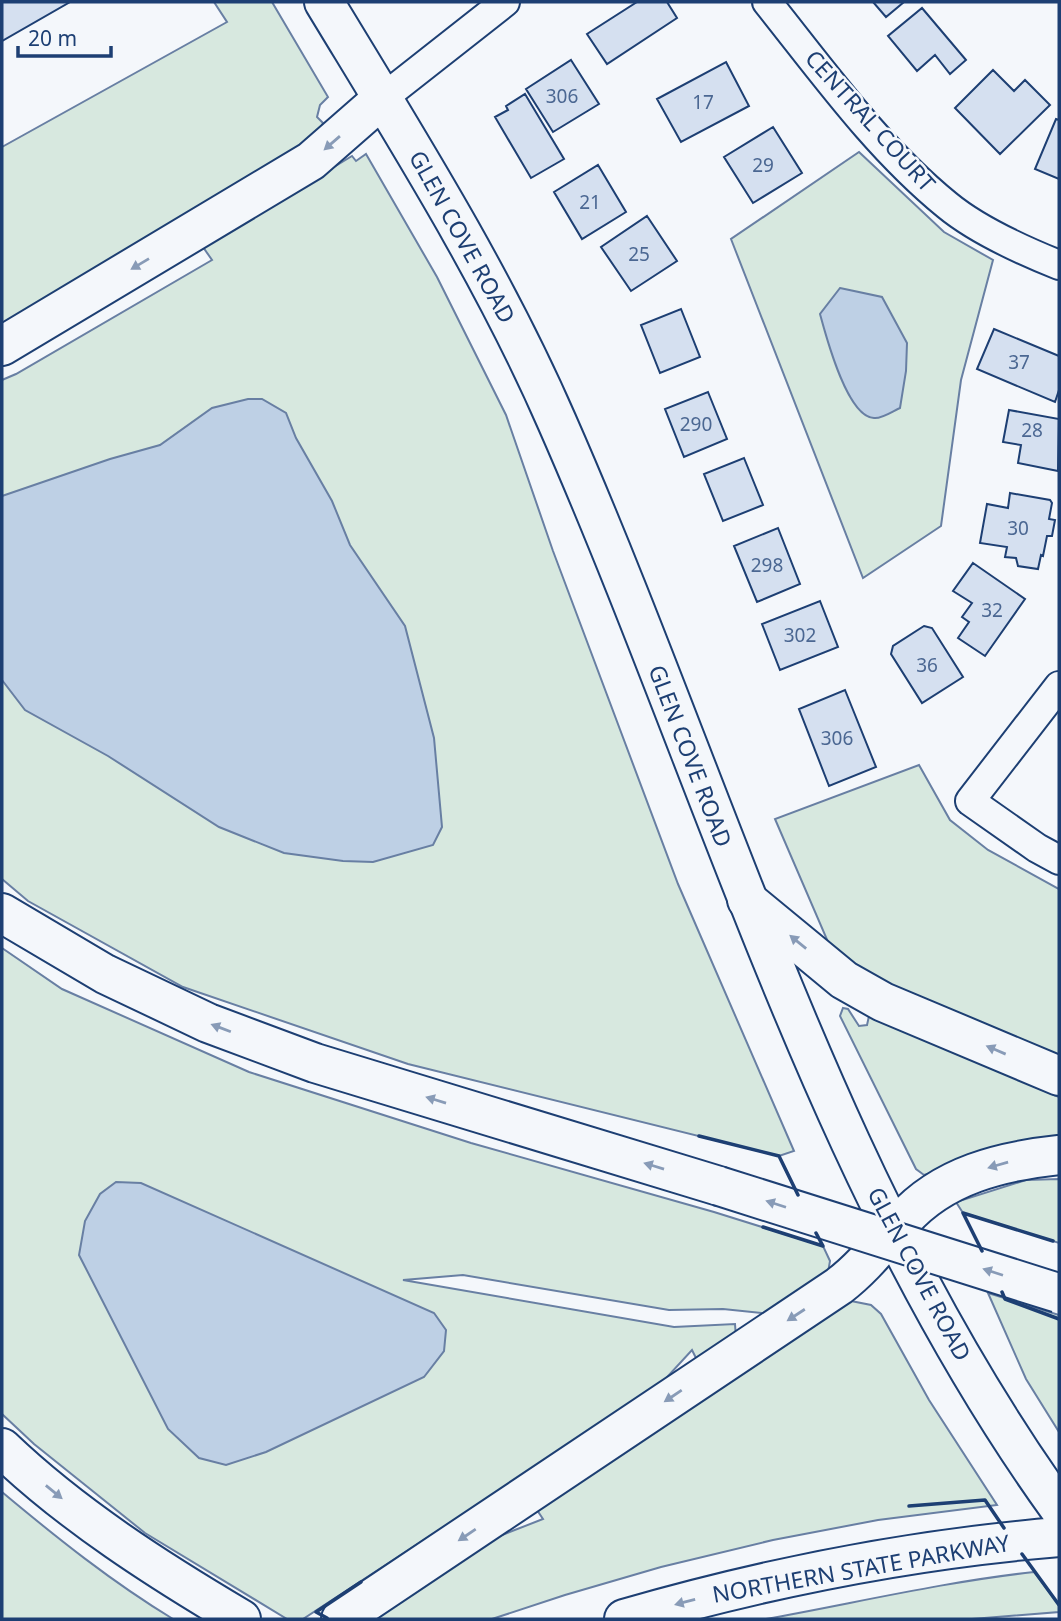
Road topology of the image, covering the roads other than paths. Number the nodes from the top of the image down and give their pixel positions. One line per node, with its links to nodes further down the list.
1 (324, 2): 4 (main road, GLEN COVE ROAD)
2 (505, 2): 4 (street)
3 (767, 2): 5 (street, CENTRAL COURT)
4 (383, 98): 6 (main road, one-way to 6); 9 (main road, GLEN COVE ROAD)
5 (1059, 265)
6 (2, 346)
7 (1059, 686): 8 (street)
8 (1059, 860)
9 (747, 900): 11 (main road, one-way to 9); 13 (main road, GLEN COVE ROAD)
10 (2, 913): 14 (main road, one-way to 10, bridge)
11 (1059, 1076)
12 (1059, 1155): 13 (main road, one-way to 13)
13 (893, 1231): 16 (main road, GLEN COVE ROAD); 18 (main road, one-way to 18)
14 (1059, 1293)
15 (2, 1448): 19 (main road, one-way to 19)
16 (1059, 1508)
17 (1059, 1537): 20 (main road, NORTHERN STATE PARKWAY, one-way to 20)
18 (354, 1610)
19 (241, 1619)
20 (624, 1619)

